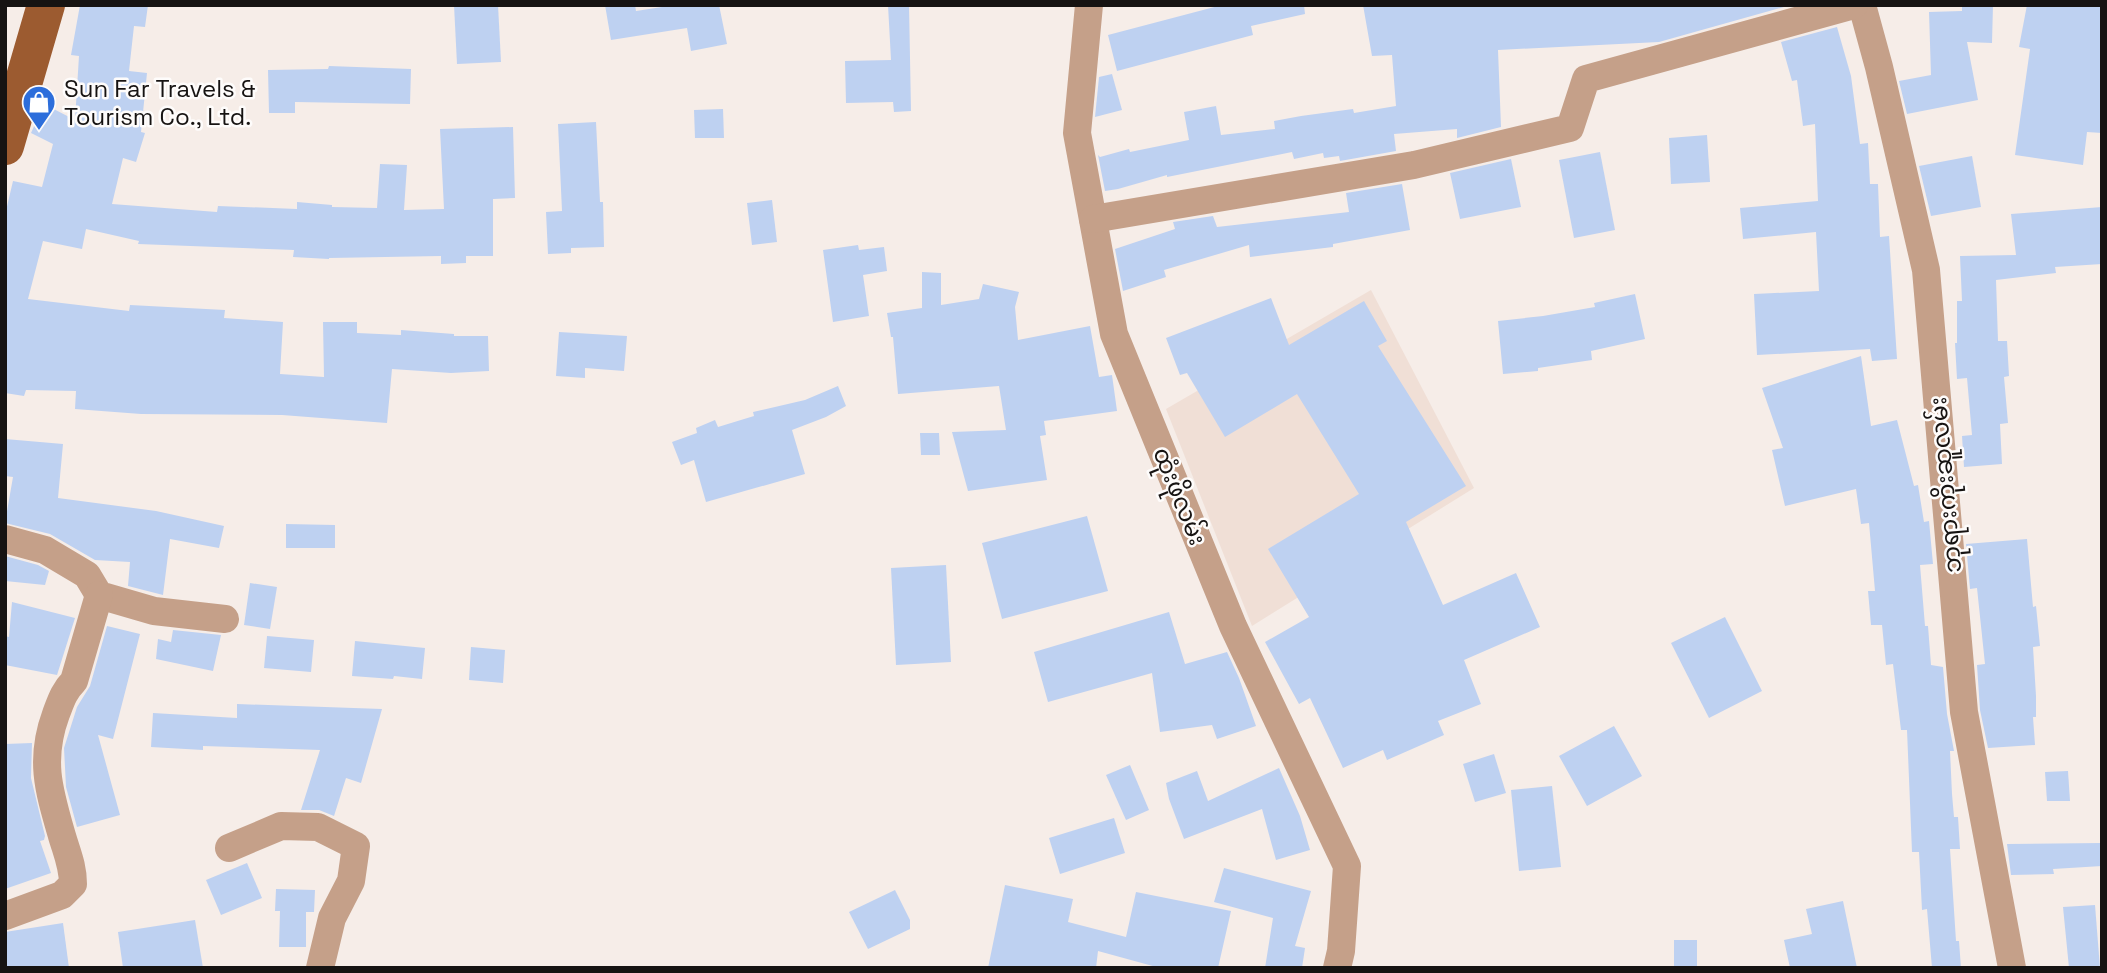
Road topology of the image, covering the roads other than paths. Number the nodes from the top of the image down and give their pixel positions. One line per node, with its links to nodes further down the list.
1 (46, 5): 5 (main road)
2 (1089, 5): 6 (street, ထုံးဖိုလမ်း)
3 (1854, 5): 6 (street)
4 (1862, 5): 14 (street, ဘုရားကိုးဆူလမ်း)
5 (5, 146)
6 (1093, 219): 13 (street, ထုံးဖိုလမ်း)
7 (5, 539): 8 (street)
8 (99, 595): 9 (street); 11 (street)
9 (225, 619)
10 (229, 848): 12 (street)
11 (5, 916)
12 (320, 968)
13 (1337, 968)
14 (2012, 968)

